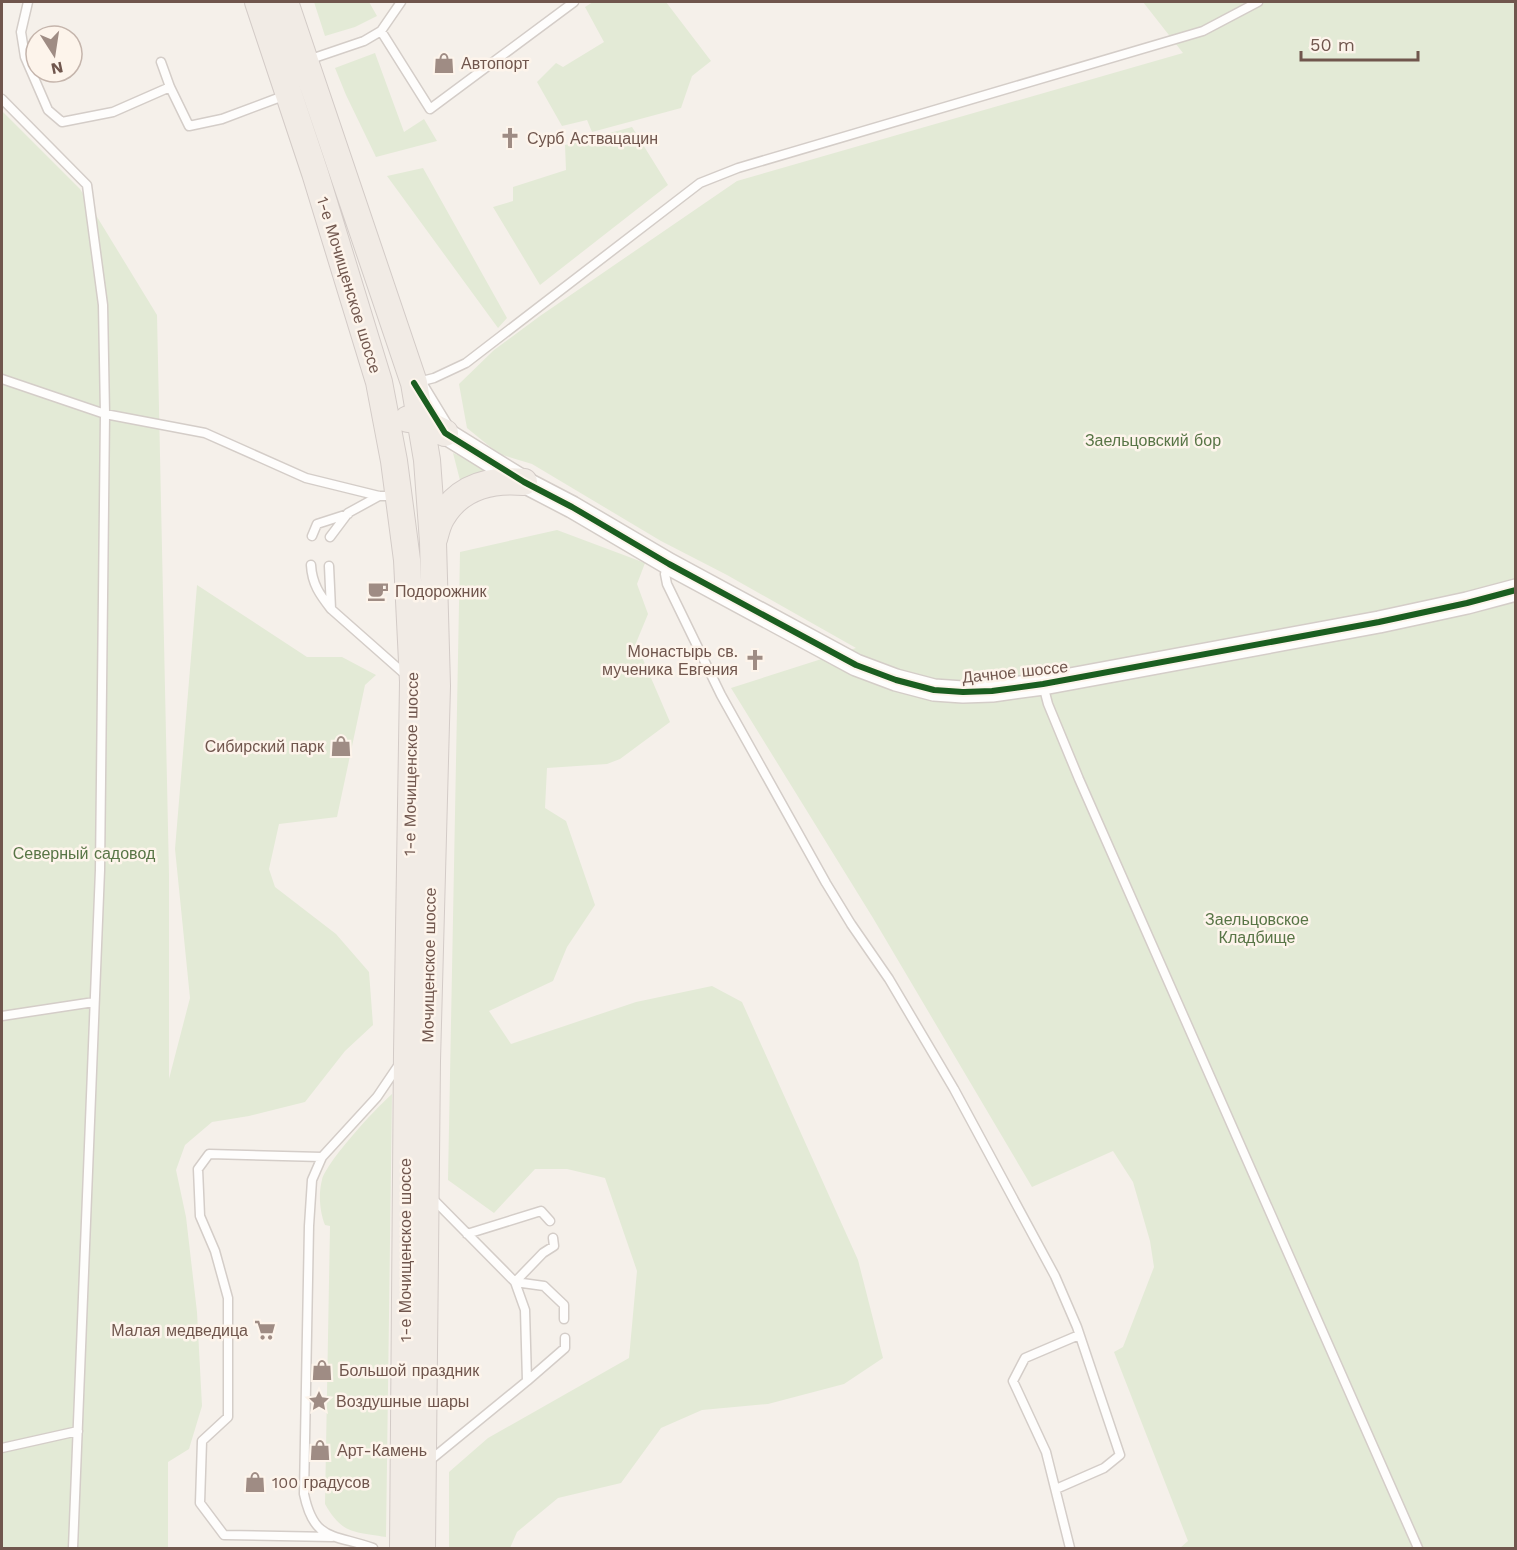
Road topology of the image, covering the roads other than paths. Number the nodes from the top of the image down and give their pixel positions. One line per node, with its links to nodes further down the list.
1 (28, 2): 10 (lane)
2 (258, 2): 11 (main road, 1-е Мочищенское шоссе)
3 (285, 2): 8 (main road, 1-е Мочищенское шоссе)
4 (401, 2): 7 (lane)
5 (574, 2): 7 (lane)
6 (1258, 2): 14 (lane)
7 (381, 31): 8 (lane)
8 (305, 61): 14 (main road, 1-е Мочищенское шоссе)
9 (160, 62): 10 (lane)
10 (170, 87): 11 (lane)
11 (289, 94): 16 (main road, 1-е Мочищенское шоссе)
12 (2, 99): 15 (lane)
13 (2, 379): 15 (lane)
14 (414, 383): 17 (main road, Мочищенское шоссе); 18 (street)
15 (105, 414): 20 (lane); 32 (lane)
16 (387, 416): 17 (main road); 20 (main road, 1-е Мочищенское шоссе)
17 (421, 421): 18 (main road); 24 (main road, Мочищенское шоссе)
18 (445, 433): 19 (street, Дачное шоссе)
19 (524, 482): 24 (main road); 25 (street, Дачное шоссе)
20 (389, 496): 21 (lane); 30 (main road, 1-е Мочищенское шоссе)
21 (348, 513): 22 (lane); 23 (lane)
22 (312, 536)
23 (330, 537)
24 (433, 542): 36 (main road, Мочищенское шоссе)
25 (669, 564): 31 (street, Дачное шоссе); 42 (lane)
26 (311, 565): 29 (lane)
27 (329, 566): 29 (lane)
28 (1515, 590): 31 (street, Дачное шоссе)
29 (331, 609): 30 (lane)
30 (413, 682): 34 (main road, 1-е Мочищенское шоссе)
31 (1043, 684): 55 (lane)
32 (94, 1002): 33 (lane); 45 (lane)
33 (2, 1016)
34 (407, 1053): 35 (lane); 52 (main road, 1-е Мочищенское шоссе)
35 (322, 1157): 49 (lane); 49 (lane)
36 (426, 1192): 38 (lane); 47 (main road, Мочищенское шоссе)
37 (550, 1221): 38 (lane)
38 (467, 1234): 40 (lane)
39 (553, 1238): 40 (lane)
40 (515, 1282): 41 (lane); 44 (lane)
41 (564, 1319)
42 (1079, 1335): 48 (lane); 48 (lane)
43 (565, 1338): 44 (lane)
44 (527, 1381): 47 (lane)
45 (78, 1431): 46 (lane); 50 (lane)
46 (2, 1448)
47 (423, 1466): 53 (main road, Мочищенское шоссе)
48 (1056, 1489): 54 (lane)
49 (332, 1537): 51 (lane)
50 (73, 1548)
51 (373, 1548)
52 (403, 1548)
53 (422, 1548)
54 (1070, 1548)
55 (1418, 1548)

